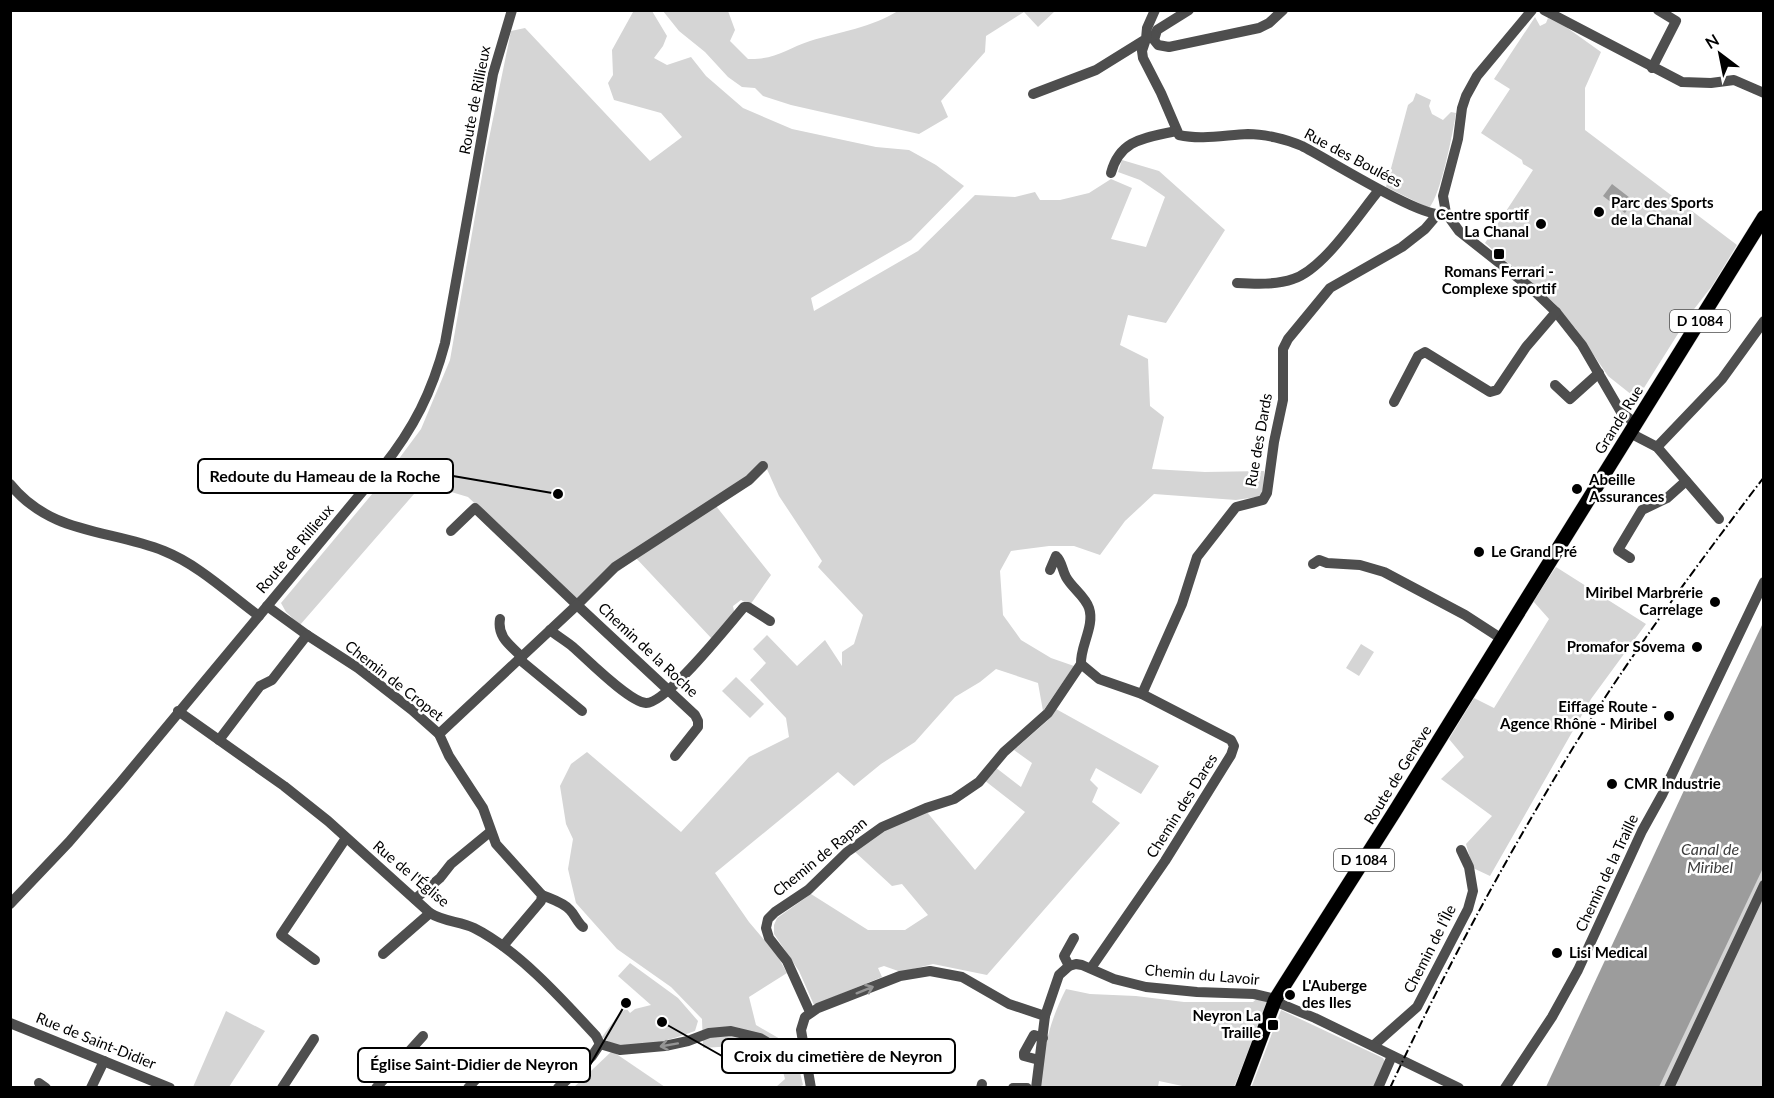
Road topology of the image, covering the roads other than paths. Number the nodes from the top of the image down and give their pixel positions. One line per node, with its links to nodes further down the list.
1 (512, 10): 36 (street, Route de Rillieux)
2 (1155, 10): 9 (street)
3 (1189, 10): 9 (street)
4 (1283, 10): 9 (street)
5 (1532, 10): 6 (street); 16 (street)
6 (1538, 10)
7 (1544, 10): 10 (street)
8 (1658, 10): 10 (street)
9 (1150, 37): 12 (street); 13 (street)
10 (1652, 68): 11 (street)
11 (1764, 93)
12 (1033, 94)
13 (1176, 131): 14 (street); 15 (street, Rue des Boulées)
14 (1111, 174)
15 (1379, 190): 16 (street, Rue des Boulées); 18 (street)
16 (1441, 214): 19 (street); 46 (street, Rue des Dards)
17 (1764, 218): 24 (main road, Grande Rue / D 1084)
18 (1237, 283)
19 (1556, 312): 21 (street); 23 (street)
20 (1764, 321): 25 (street)
21 (1599, 373): 22 (street); 24 (street)
22 (1555, 385)
23 (1394, 402)
24 (1633, 428): 25 (street); 42 (main road, Grande Rue / D 1084)
25 (1657, 447): 27 (street)
26 (763, 466): 35 (street)
27 (1686, 481): 29 (street); 31 (street)
28 (10, 484): 37 (street)
29 (1719, 519)
30 (451, 531): 35 (street)
31 (1630, 558)
32 (1313, 564): 42 (street)
33 (1050, 570): 44 (street)
34 (1764, 582): 94 (street, Chemin de la Traille)
35 (578, 605): 40 (street, Chemin de la Roche); 45 (street, Chemin de la Roche)
36 (267, 606): 37 (street, Route de Rillieux); 41 (street, Chemin de Cropet)
37 (259, 616): 47 (street, Route de Rillieux)
38 (500, 619): 43 (street)
39 (770, 621): 45 (street)
40 (550, 630): 43 (street, Chemin de la Roche); 45 (street)
41 (307, 635): 49 (street, Chemin de Cropet); 50 (street)
42 (1502, 639): 67 (main road, Route de Genève / D 1084)
43 (521, 658): 48 (street); 49 (street, Chemin de la Roche)
44 (1081, 664): 46 (street, Chemin des Dares); 68 (street, Chemin de Rapan)
45 (670, 690): 51 (street, Chemin de la Roche)
46 (1142, 694): 66 (street, Chemin des Dares)
47 (178, 711): 50 (street, Rue de l'Église); 58 (street, Route de Rillieux)
48 (582, 711)
49 (439, 734): 52 (street, Chemin de Cropet)
50 (219, 740): 53 (street, Rue de l'Église)
51 (675, 756)
52 (490, 832): 56 (street, Chemin de Cropet); 57 (street)
53 (346, 838): 57 (street, Rue de l'Église); 64 (street)
54 (1461, 849): 75 (street, Chemin de l'Île)
55 (1764, 885): 95 (street)
56 (542, 895): 60 (street, Chemin de Cropet); 62 (street)
57 (415, 899): 59 (street, Rue de l'Église)
58 (10, 904)
59 (430, 913): 62 (street, Rue de l'Église); 63 (street)
60 (583, 927)
61 (1074, 938): 65 (street)
62 (503, 946): 74 (street, Rue de l'Église)
63 (382, 954)
64 (315, 960)
65 (1069, 966): 66 (street, Chemin du Lavoir); 69 (street)
66 (1091, 968): 67 (street, Chemin du Lavoir)
67 (1275, 1000): 75 (street); 91 (main road, Route de Genève / D 1084)
68 (810, 1011): 69 (street, one-way to 69); 76 (street)
69 (1045, 1016): 72 (street)
70 (10, 1023): 79 (street, Rue de Saint-Didier)
71 (423, 1036): 84 (street)
72 (1043, 1038): 78 (street); 78 (street)
73 (314, 1039): 83 (street)
74 (600, 1044): 76 (street, one-way to 74); 86 (street)
75 (1374, 1046): 77 (street)
76 (805, 1050): 87 (street)
77 (1392, 1056): 92 (street); 93 (street)
78 (1039, 1060): 90 (street)
79 (104, 1061): 81 (street); 82 (street, Rue de Saint-Didier)
80 (503, 1075): 85 (street)
81 (91, 1088)
82 (170, 1088)
83 (282, 1088)
84 (376, 1088)
85 (468, 1088)
86 (558, 1088)
87 (811, 1088)
88 (1013, 1088): 89 (street)
89 (1027, 1088)
90 (1036, 1088)
91 (1242, 1088)
92 (1378, 1088)
93 (1459, 1088)
94 (1505, 1088)
95 (1669, 1088)

